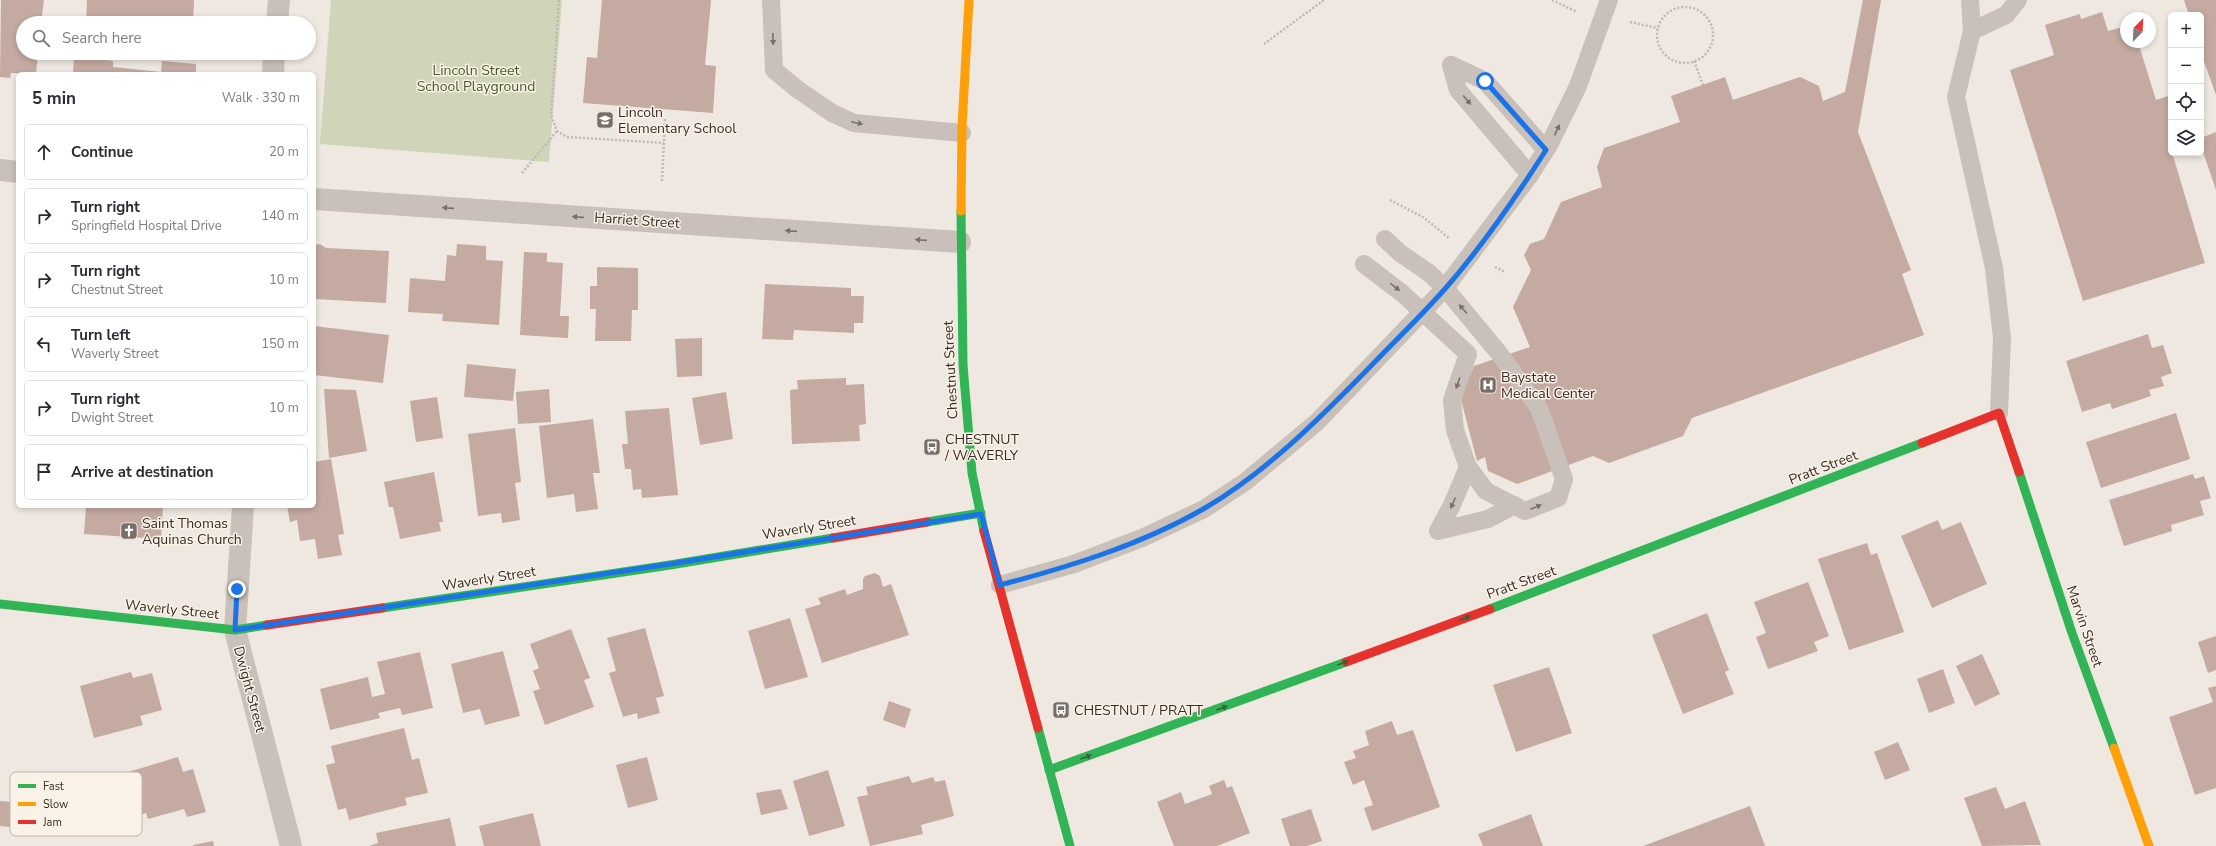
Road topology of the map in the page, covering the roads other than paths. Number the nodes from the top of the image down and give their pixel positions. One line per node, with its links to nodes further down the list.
1 (279, 0): 7 (street)
2 (771, 0): 11 (lane, one-way to 11)
3 (969, 0): 11 (street, Chestnut Street)
4 (1609, 0): 12 (lane, one-way to 4)
5 (1970, 0): 8 (lane)
6 (2018, 0): 8 (lane)
7 (278, 16)
8 (1972, 30): 24 (lane)
9 (274, 60): 10 (street)
10 (273, 72)
11 (962, 133): 18 (street, Chestnut Street)
12 (1546, 150): 15 (lane); 15 (lane, one-way to 15)
13 (0, 170): 14 (street)
14 (16, 172)
15 (1530, 175): 20 (lane)
16 (316, 199): 18 (street, Harriet Street, one-way to 16)
17 (1385, 239): 20 (lane)
18 (960, 242): 28 (street, Chestnut Street)
19 (1364, 264): 21 (lane, one-way to 21)
20 (1445, 288): 21 (lane); 22 (lane, one-way to 20)
21 (1423, 312): 23 (lane); 29 (lane)
22 (1489, 340): 23 (lane); 26 (lane, one-way to 22)
23 (1468, 354): 25 (lane, one-way to 25)
24 (1999, 413): 32 (street, Pratt Street, one-way to 24); 35 (street, Marvin Street)
25 (1468, 467): 26 (lane); 26 (lane, one-way to 26)
26 (1514, 505)
27 (243, 508): 31 (street, Dwight Street)
28 (981, 514): 29 (street, Chestnut Street); 31 (street, Waverly Street)
29 (1000, 585): 32 (street, Chestnut Street)
30 (0, 604): 31 (street, Waverly Street)
31 (235, 630): 33 (street, Dwight Street)
32 (1049, 770): 34 (street, Chestnut Street)
33 (291, 846)
34 (1070, 846)
35 (2149, 846)

